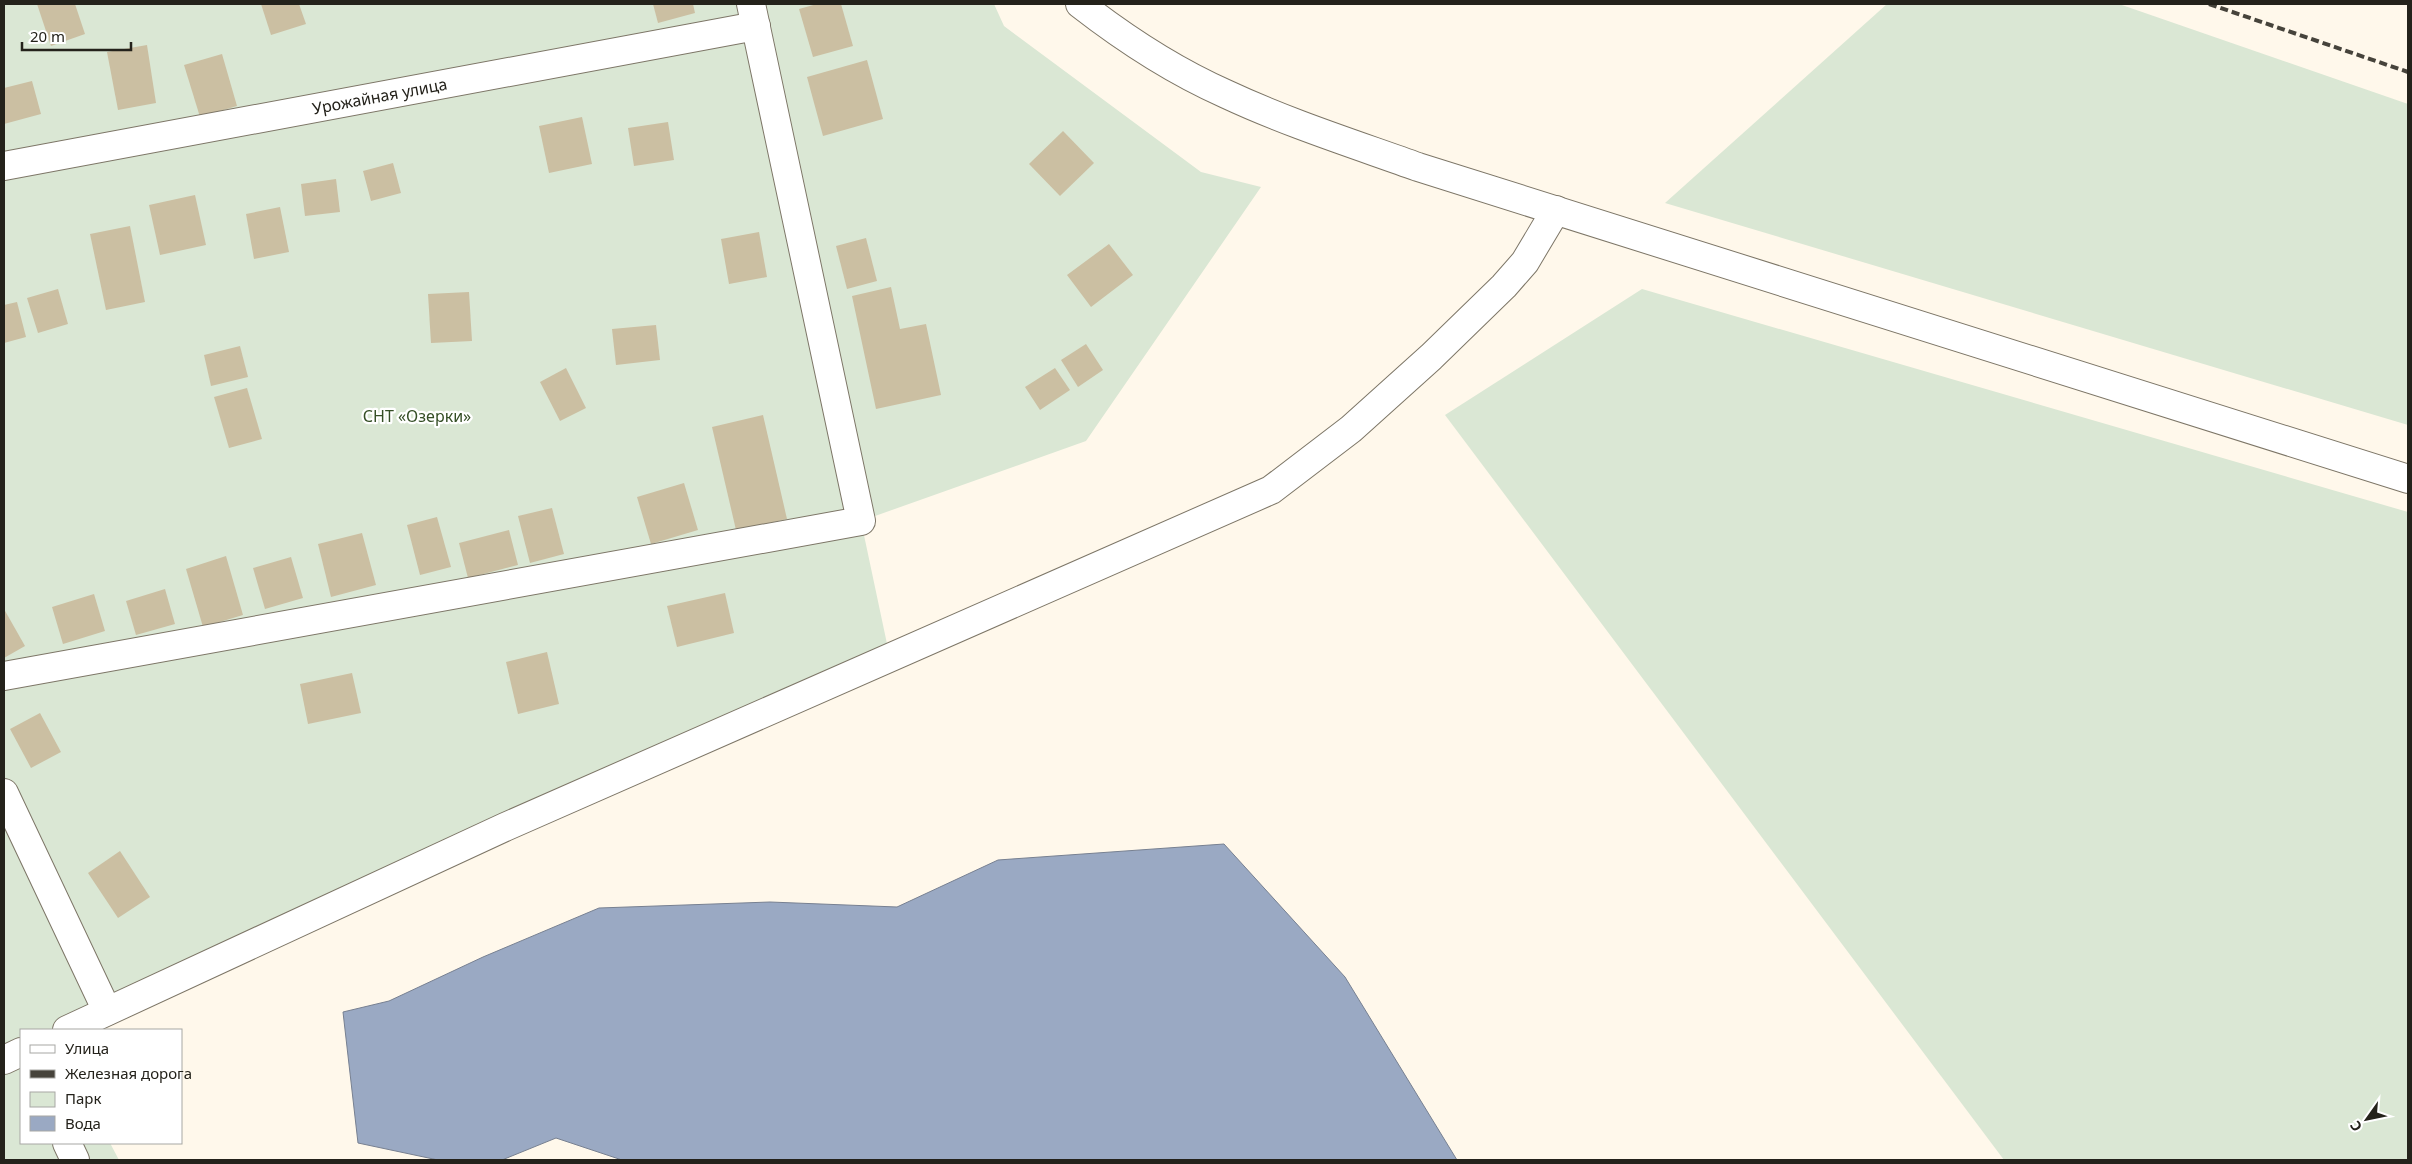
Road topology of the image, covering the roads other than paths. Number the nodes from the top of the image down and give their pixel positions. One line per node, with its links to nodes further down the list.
1 (1080, 4): 4 (street)
2 (754, 15): 3 (street, Урожайная улица); 6 (street)
3 (4, 166)
4 (1556, 210): 5 (street); 8 (street)
5 (2408, 479)
6 (4, 676)
7 (4, 793): 8 (street)
8 (108, 1011): 9 (street)
9 (68, 1029)
10 (20, 1052): 11 (street)
11 (4, 1060)
12 (67, 1144): 13 (street)
13 (75, 1160)

